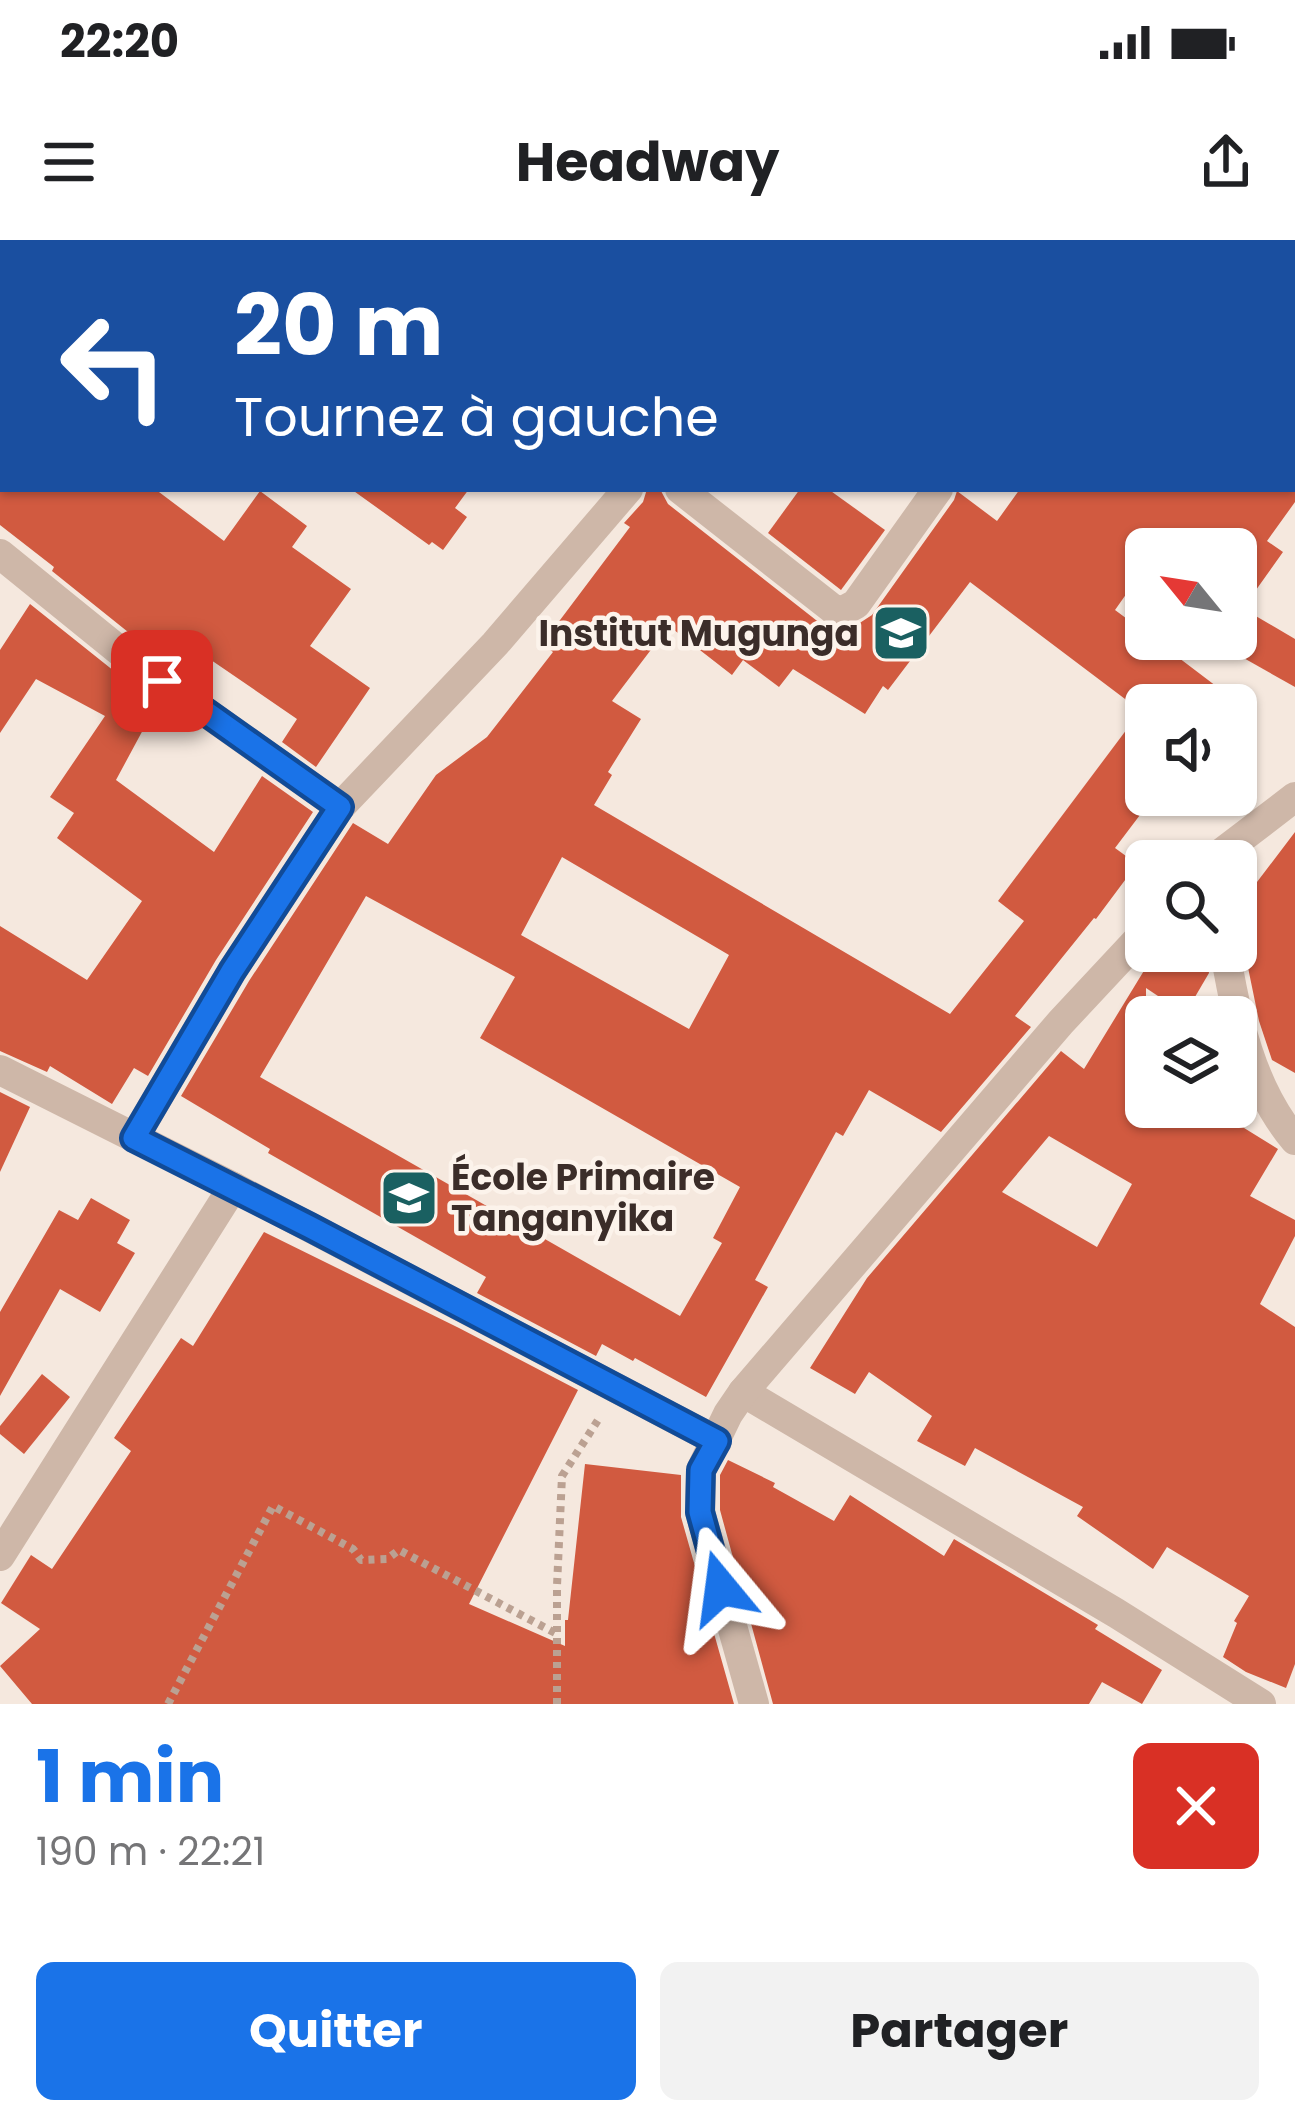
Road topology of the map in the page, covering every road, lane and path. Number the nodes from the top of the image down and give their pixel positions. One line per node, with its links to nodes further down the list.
1 (625, 492): 6 (street)
2 (684, 492): 3 (street)
3 (936, 492)
4 (0, 554): 6 (street)
5 (1295, 797): 7 (street)
6 (340, 807): 11 (street)
7 (1239, 840)
8 (1125, 954): 15 (street)
9 (1228, 972): 12 (street)
10 (0, 1070): 11 (street)
11 (134, 1138): 13 (street)
12 (1295, 1141)
13 (232, 1187): 14 (street); 17 (street)
14 (618, 1388): 16 (street); 18 (path)
15 (743, 1392): 16 (street); 22 (street)
16 (717, 1441): 21 (street)
17 (4, 1541)
18 (557, 1634): 19 (path); 20 (path)
19 (168, 1704)
20 (557, 1704)
21 (754, 1704)
22 (1261, 1704)

